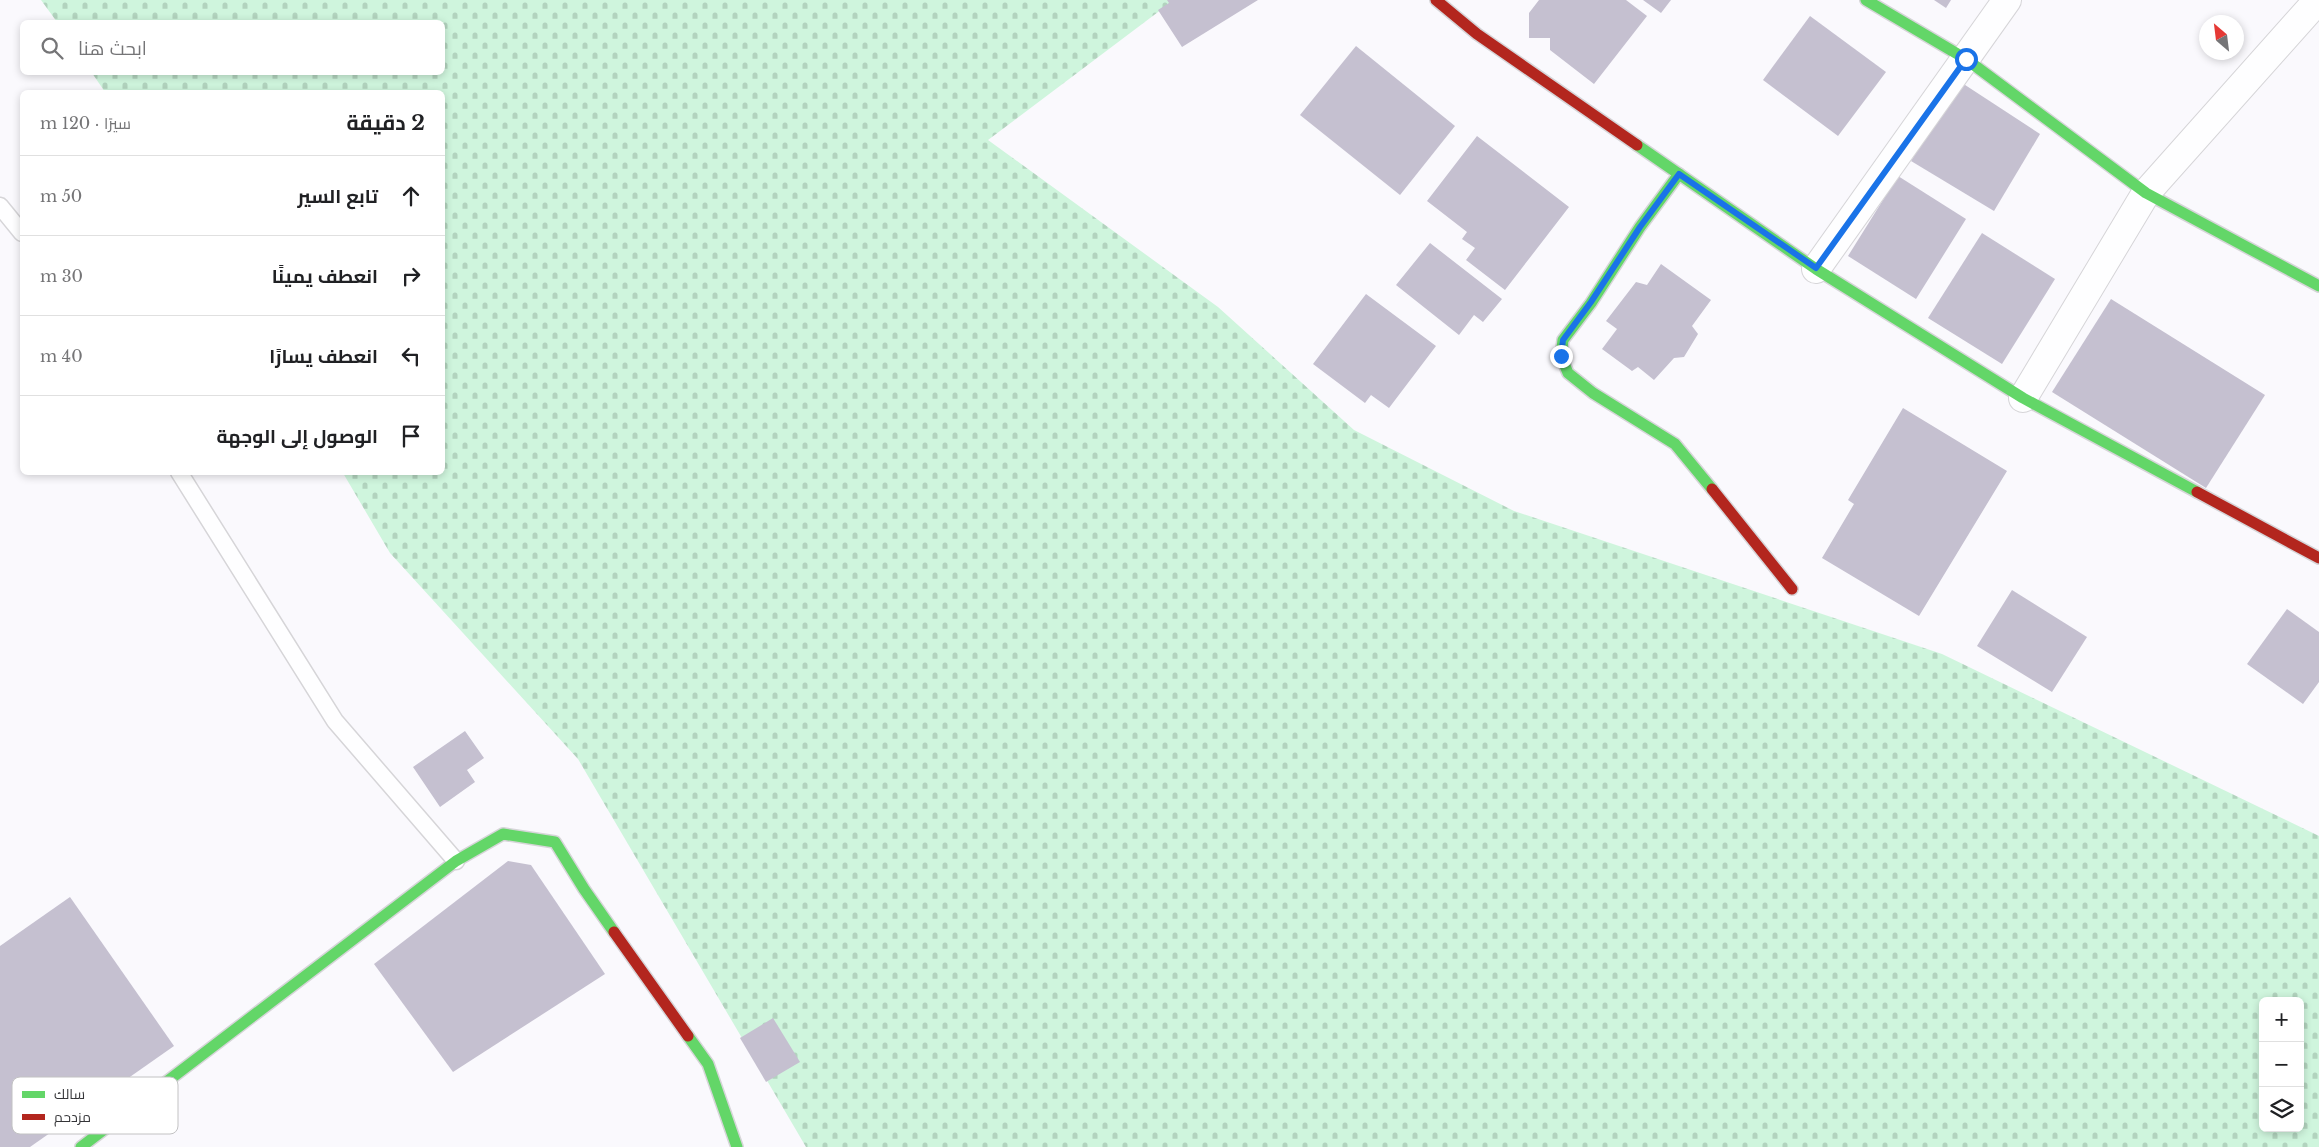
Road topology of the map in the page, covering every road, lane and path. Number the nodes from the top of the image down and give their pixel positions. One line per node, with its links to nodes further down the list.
1 (1436, 0): 6 (street)
2 (1866, 0): 5 (street)
3 (2007, 0): 5 (street)
4 (2318, 0): 7 (street)
5 (1966, 59): 7 (street); 10 (street)
6 (1679, 174): 10 (street); 15 (street)
7 (2146, 193): 11 (street); 12 (street)
8 (0, 206): 9 (lane)
9 (20, 231)
10 (1816, 268): 12 (street)
11 (2319, 286)
12 (2023, 398): 14 (street)
13 (181, 475): 16 (lane)
14 (2319, 558)
15 (1792, 589)
16 (456, 861): 17 (street); 20 (street)
17 (173, 1077)
18 (98, 1134): 19 (street)
19 (81, 1147)
20 (737, 1147)

